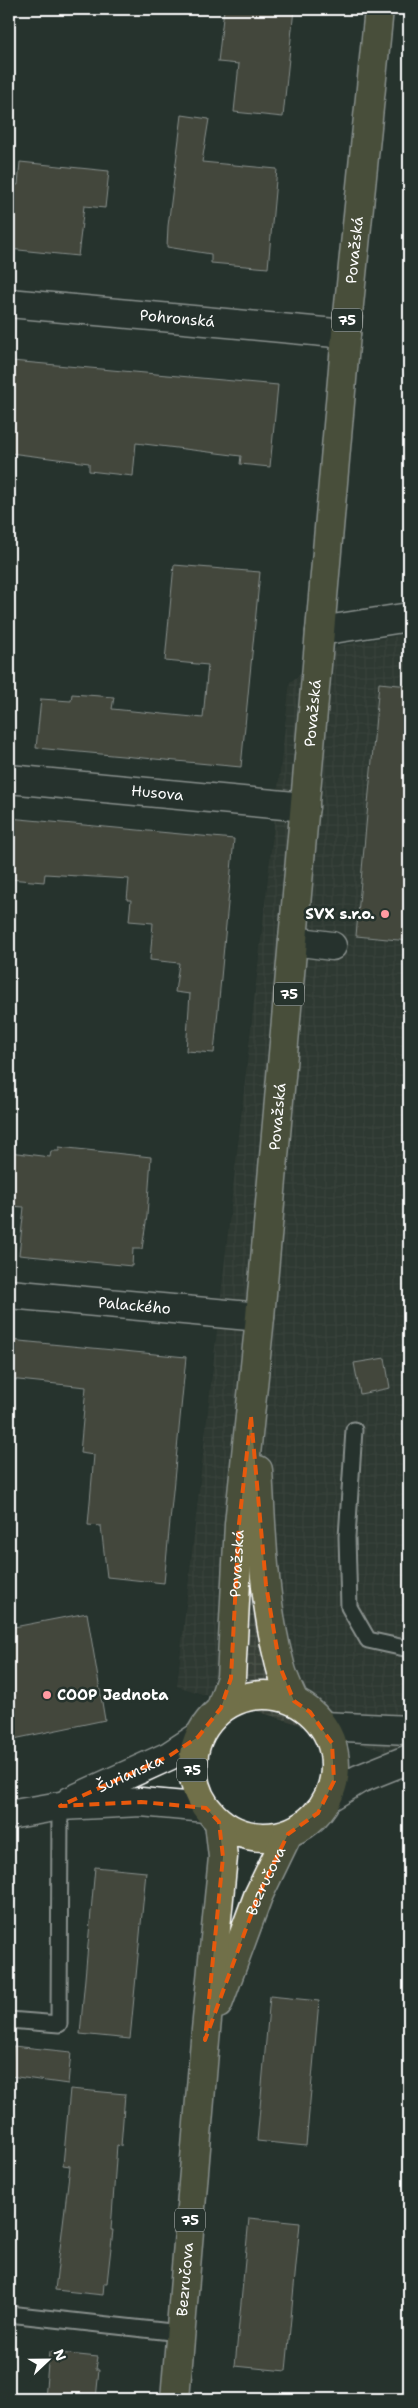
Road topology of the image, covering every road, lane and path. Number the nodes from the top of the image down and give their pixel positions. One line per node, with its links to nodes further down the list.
1 (379, 9): 3 (main road, Považská / 75)
2 (9, 303): 3 (street, Pohronská)
3 (346, 334): 5 (main road, Považská / 75)
4 (409, 617): 5 (street)
5 (320, 631): 7 (main road, Považská / 75)
6 (9, 779): 7 (street, Husova)
7 (305, 807): 8 (main road, Považská / 75)
8 (293, 941): 9 (street); 11 (main road, Považská / 75)
9 (332, 946)
10 (9, 1294): 11 (street, Palackého)
11 (260, 1317): 12 (main road, Považská / 75)
12 (251, 1417): 15 (main road, Považská / 75); 16 (main road, Považská / 75)
13 (354, 1430): 14 (lane)
14 (409, 1650)
15 (294, 1701): 16 (main road, Bezručova / 75); 17 (main road, Bezručova / 75)
16 (221, 1708): 19 (main road, Bezručova / 75)
17 (323, 1726): 18 (street); 21 (main road, Bezručova / 75)
18 (409, 1730)
19 (198, 1737): 22 (street, Šurianska); 24 (main road, Bezručova / 75)
20 (409, 1759): 21 (street)
21 (328, 1798): 25 (main road, Bezručova / 75)
22 (60, 1806): 23 (street, Šurianska); 24 (street, Šurianska); 26 (lane)
23 (9, 1815)
24 (212, 1815): 25 (main road, Bezručova / 75); 27 (main road, Bezručova / 75)
25 (288, 1834): 27 (main road, Bezručova / 75)
26 (9, 2020)
27 (204, 2040): 29 (main road, Bezručova / 75)
28 (9, 2314): 29 (lane)
29 (180, 2333): 30 (main road, Bezručova / 75)
30 (175, 2399)

